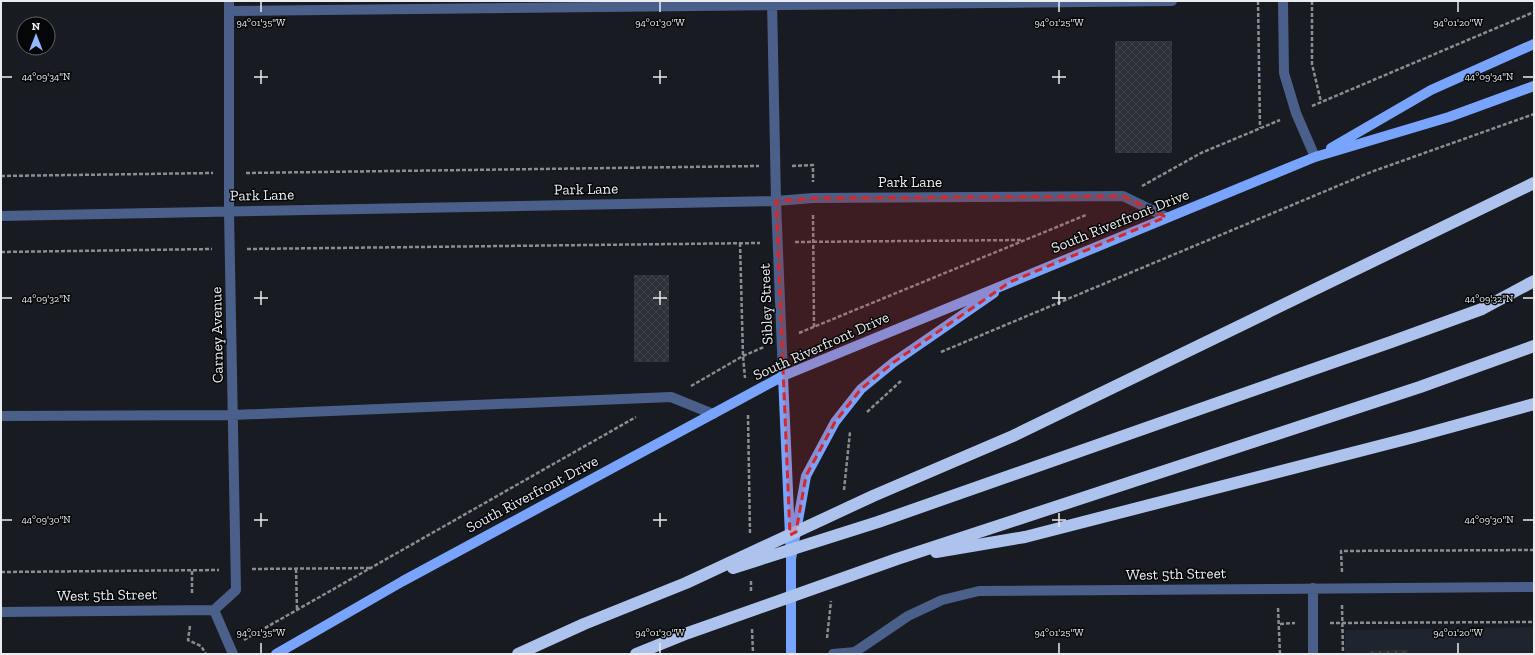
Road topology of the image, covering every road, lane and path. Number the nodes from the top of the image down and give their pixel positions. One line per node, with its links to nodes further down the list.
1 (1172, 1): 5 (street)
2 (1258, 1): 14 (path)
3 (1283, 1): 12 (street)
4 (1312, 1): 11 (path)
5 (1047, 2): 6 (street)
6 (772, 3): 7 (street); 16 (street, Sibley Street)
7 (230, 6): 17 (street, Carney Avenue)
8 (1534, 12): 11 (path)
9 (1534, 44): 15 (main road, South Riverfront Drive)
10 (1534, 86): 15 (main road, South Riverfront Drive)
11 (1321, 102): 12 (path)
12 (1296, 113): 14 (path); 15 (street)
13 (1534, 114): 38 (path)
14 (1260, 128): 20 (path)
15 (1315, 157): 26 (main road, South Riverfront Drive)
16 (776, 166): 17 (path); 21 (path); 22 (street, Sibley Street)
17 (230, 173): 18 (path); 23 (street, Carney Avenue)
18 (1, 176)
19 (1534, 183): 59 (highway)
20 (1123, 196): 21 (street, Park Lane); 26 (street, Park Lane)
21 (813, 198): 22 (street, Park Lane); 29 (path)
22 (776, 201): 23 (street, Park Lane); 28 (street, Sibley Street)
23 (230, 211): 25 (street, Park Lane); 31 (street, Carney Avenue)
24 (1093, 212): 27 (path)
25 (1, 216)
26 (1166, 217): 33 (main road, South Riverfront Drive)
27 (1025, 240): 29 (path); 35 (path)
28 (778, 242): 29 (path); 30 (path); 36 (street, Sibley Street)
29 (813, 242): 35 (path)
30 (740, 244): 31 (path); 39 (path)
31 (231, 249): 32 (path); 46 (street, Carney Avenue)
32 (1, 252)
33 (1010, 282): 40 (main road, South Riverfront Drive); 52 (main road)
34 (1534, 282): 59 (highway)
35 (814, 328): 36 (path)
36 (782, 339): 39 (path); 40 (street, Sibley Street)
37 (1534, 346): 53 (highway)
38 (940, 353)
39 (743, 356): 42 (path); 43 (path)
40 (783, 376): 42 (main road, South Riverfront Drive); 52 (main road, Sibley Street)
41 (903, 380): 49 (path)
42 (748, 395): 45 (main road, South Riverfront Drive); 50 (path)
43 (671, 397): 45 (street); 46 (street)
44 (1534, 404): 53 (highway)
45 (713, 414): 74 (main road, South Riverfront Drive)
46 (233, 415): 47 (street); 55 (street, Carney Avenue)
47 (1, 416)
48 (637, 416): 54 (path)
49 (862, 416)
50 (750, 536)
51 (1534, 550): 62 (path)
52 (791, 559): 78 (main road, Sibley Street)
53 (897, 559): 76 (highway)
54 (371, 568): 56 (path); 66 (path)
55 (235, 569): 56 (path); 57 (path); 65 (street, Carney Avenue)
56 (296, 569): 66 (path)
57 (1, 572)
58 (751, 576): 63 (path)
59 (686, 583): 75 (highway)
60 (1534, 587): 62 (street, West 5th Street)
61 (1313, 588): 62 (street, West 5th Street); 70 (street); 79 (street, West 5th Street)
62 (1342, 588): 71 (path)
63 (752, 599)
64 (1272, 608): 72 (path)
65 (214, 610): 67 (street, West 5th Street); 73 (street)
66 (297, 610): 73 (path)
67 (1, 612)
68 (1534, 622): 71 (path)
69 (752, 623): 77 (path)
70 (1313, 623): 71 (path); 72 (path); 81 (street)
71 (1342, 623): 82 (path)
72 (1280, 624): 80 (path)
73 (232, 651)
74 (276, 654)
75 (518, 654)
76 (636, 654)
77 (753, 654)
78 (791, 654)
79 (833, 654)
80 (1280, 654)
81 (1313, 654)
82 (1343, 654)

